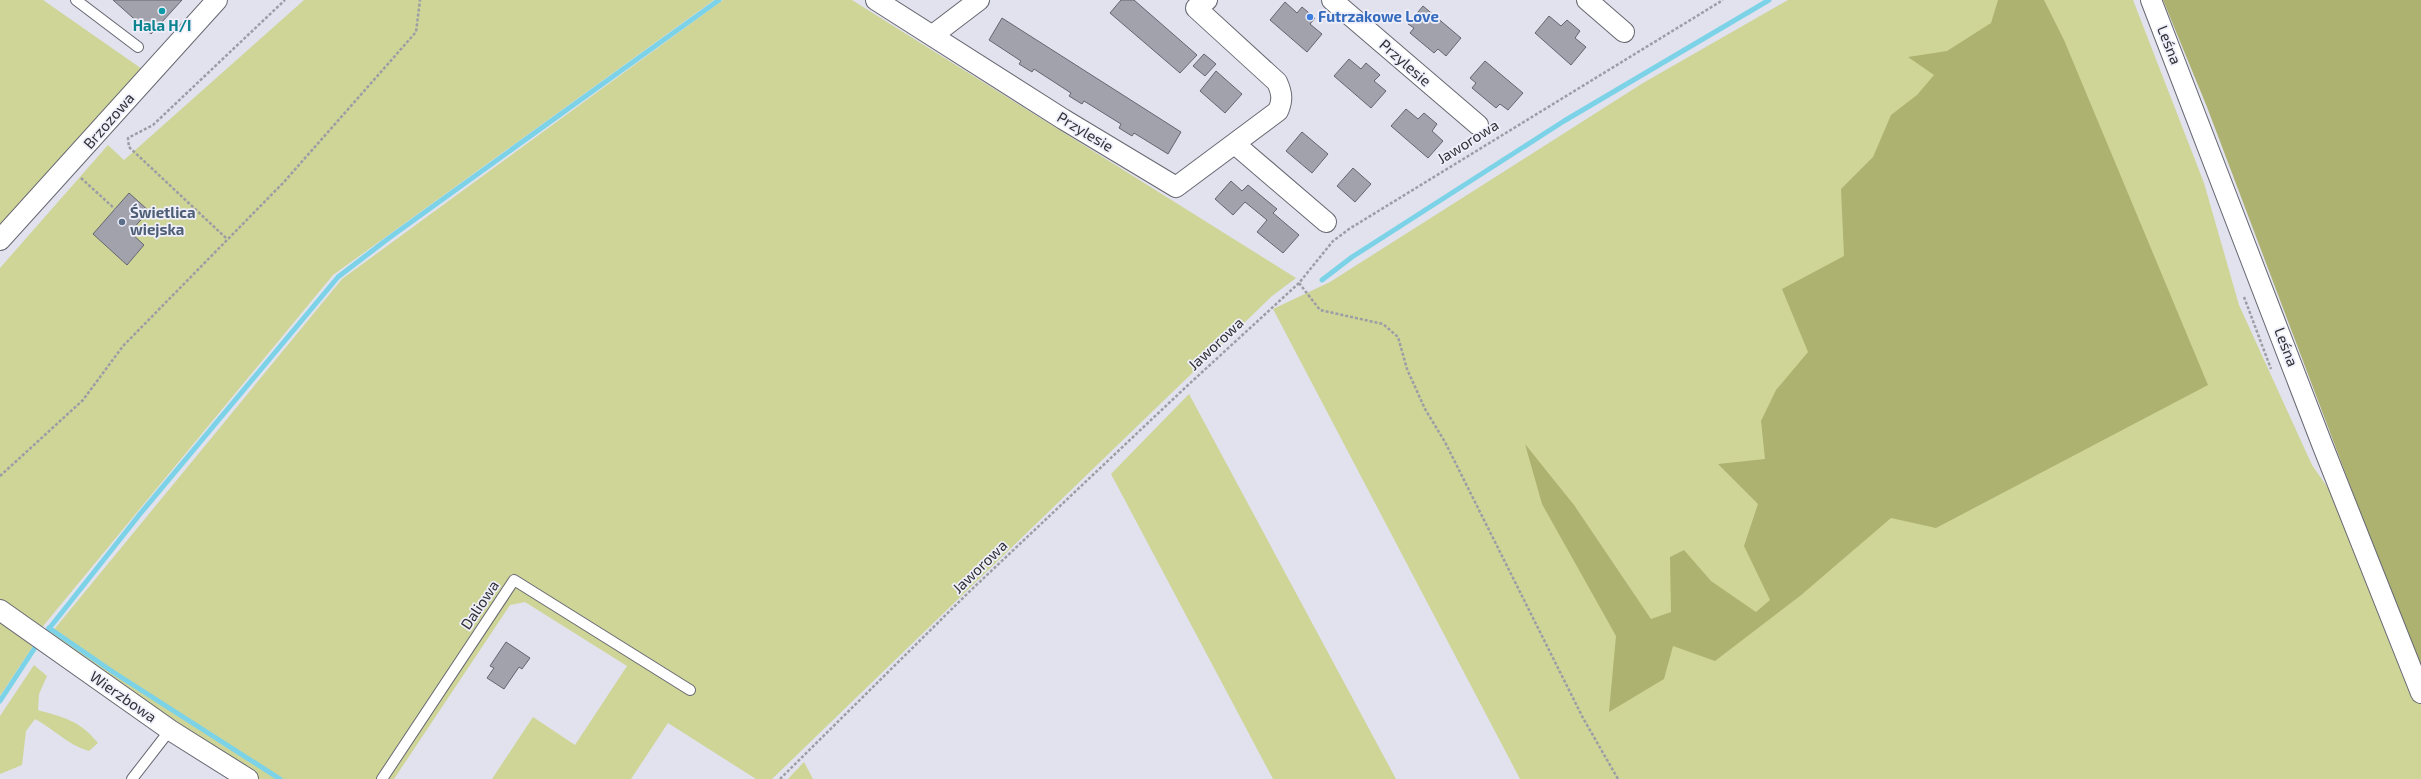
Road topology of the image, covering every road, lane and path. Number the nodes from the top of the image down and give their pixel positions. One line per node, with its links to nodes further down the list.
1 (76, 0): 14 (lane)
2 (217, 0): 21 (street, Brzozowa)
3 (285, 0): 20 (path)
4 (420, 0): 20 (path)
5 (876, 0): 13 (street, Przylesie)
6 (979, 0): 13 (street)
7 (1332, 0): 15 (street, Przylesie)
8 (1587, 0): 12 (street)
9 (1723, 0): 22 (path, Jaworowa)
10 (2151, 0): 26 (street, Leśna)
11 (1196, 3): 16 (street, Przylesie)
12 (1624, 32)
13 (933, 35): 16 (street, Przylesie)
14 (138, 46)
15 (1478, 125)
16 (1236, 145): 19 (street)
17 (76, 174): 18 (path)
18 (115, 209)
19 (1326, 222)
20 (226, 238): 23 (path)
21 (0, 240)
22 (1299, 283): 31 (path, Jaworowa); 32 (path)
23 (0, 476)
24 (0, 610): 27 (street, Wierzbowa)
25 (690, 690): 30 (lane, Daliowa)
26 (2421, 693)
27 (170, 730): 28 (street, Wierzbowa); 29 (lane)
28 (236, 775)
29 (132, 779)
30 (382, 779)
31 (780, 779)
32 (1618, 779)

